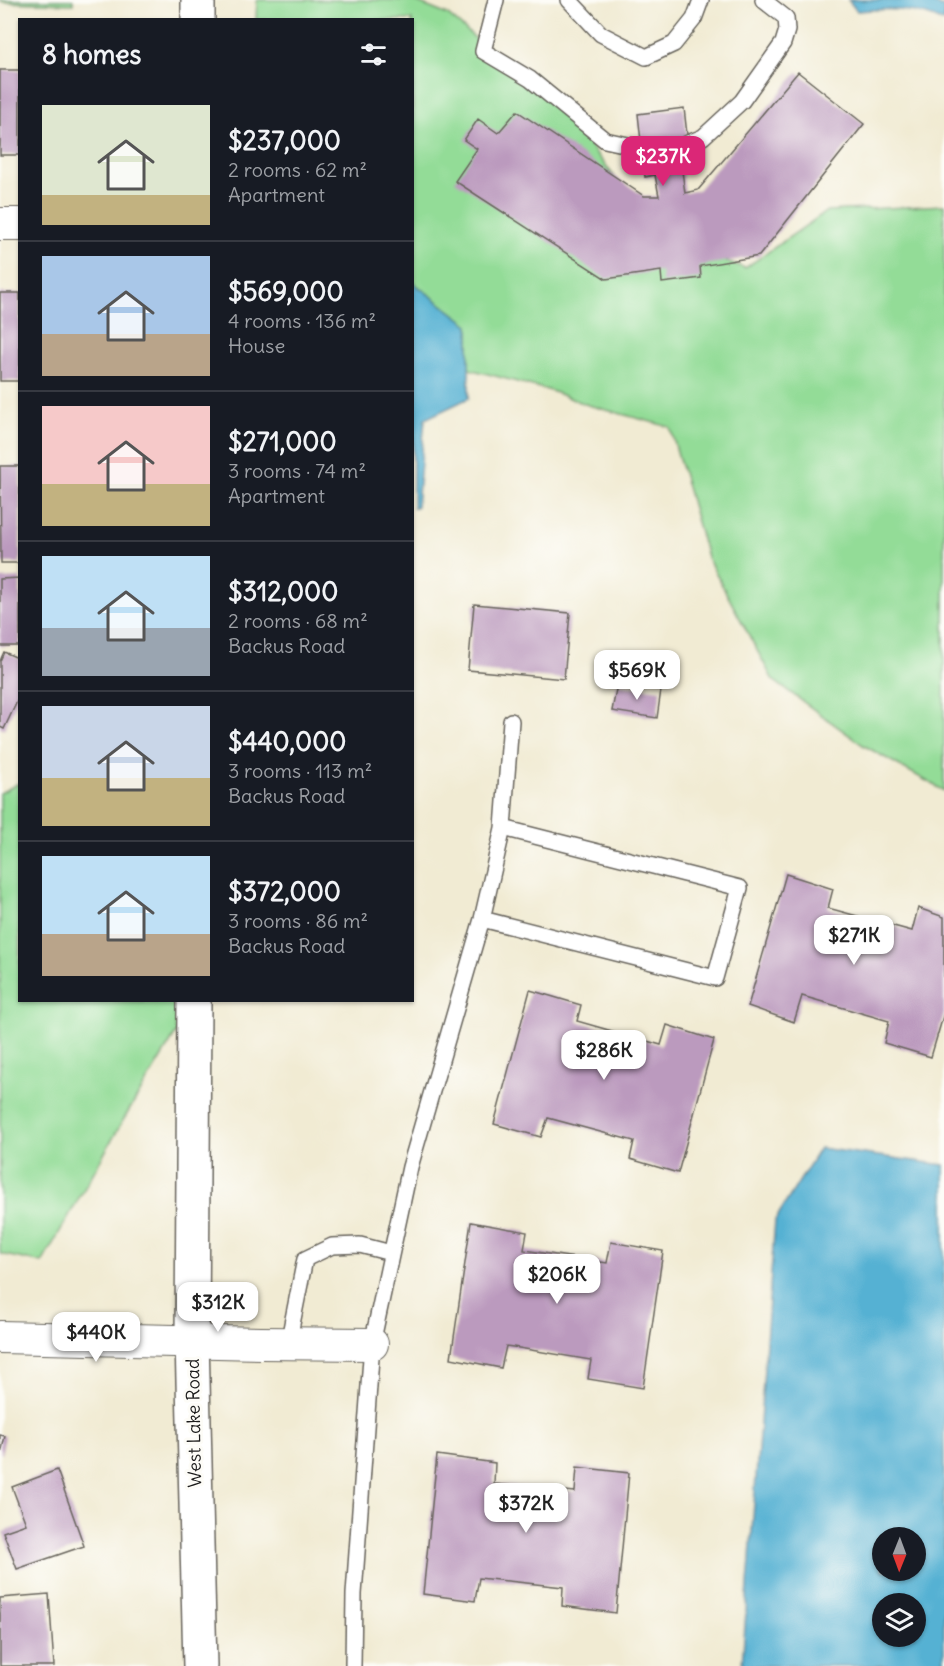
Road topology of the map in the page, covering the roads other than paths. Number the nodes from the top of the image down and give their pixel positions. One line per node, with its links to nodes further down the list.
1 (198, 0): 6 (street)
2 (496, 0): 8 (lane)
3 (569, 0): 4 (lane)
4 (701, 0)
5 (763, 0): 7 (lane)
6 (198, 18)
7 (688, 143)
8 (642, 148)
9 (0, 224): 10 (street)
10 (18, 224)
11 (511, 720): 12 (lane)
12 (503, 828): 13 (lane); 13 (lane)
13 (482, 919): 15 (lane)
14 (194, 1002): 17 (street, West Lake Road)
15 (392, 1253): 18 (lane); 19 (lane)
16 (0, 1336): 17 (street)
17 (192, 1340): 18 (street); 20 (street, West Lake Road)
18 (288, 1344): 19 (street)
19 (372, 1344): 21 (lane)
20 (200, 1666)
21 (353, 1666)

